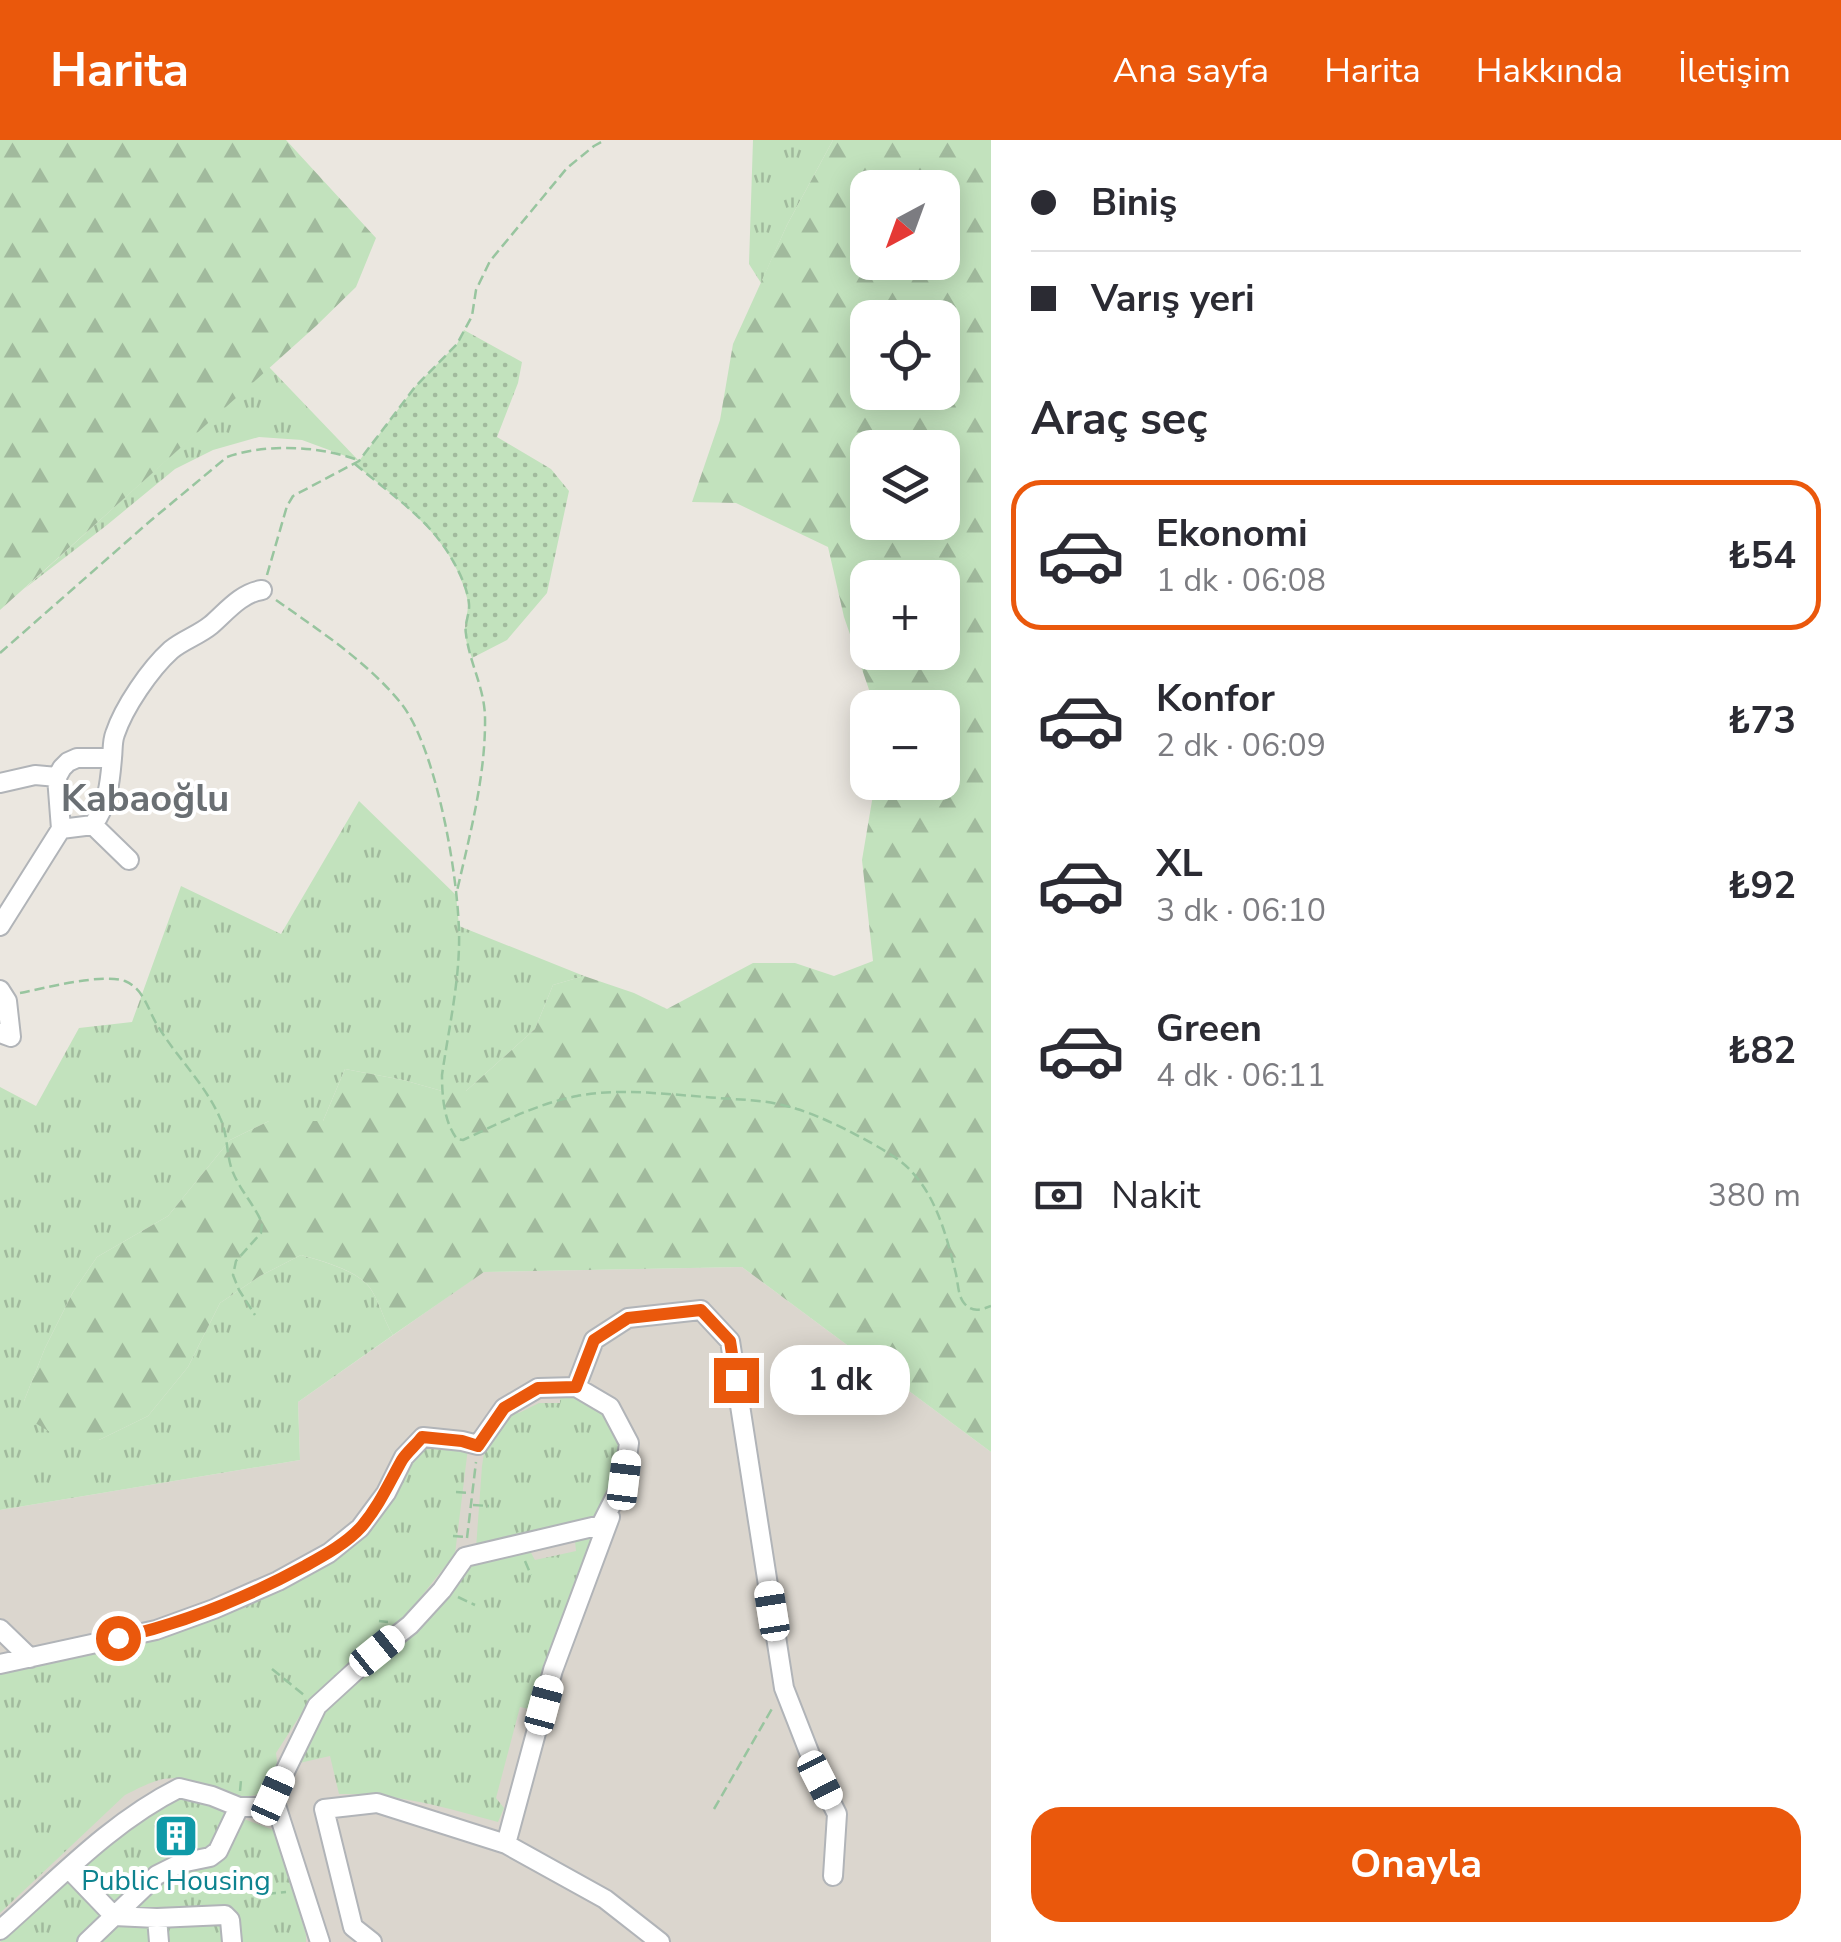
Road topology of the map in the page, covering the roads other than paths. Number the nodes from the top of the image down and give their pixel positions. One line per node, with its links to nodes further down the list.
1 (262, 590): 2 (street)
2 (112, 758): 3 (street); 5 (street)
3 (57, 777): 4 (street); 6 (street)
4 (0, 784)
5 (93, 825): 6 (street); 7 (street)
6 (61, 829): 8 (street)
7 (129, 860)
8 (0, 926)
9 (2, 993): 10 (street)
10 (0, 1033)
11 (576, 1387): 12 (street); 14 (street); 20 (street)
12 (624, 1480): 16 (street); 18 (street)
13 (0, 1629): 14 (street)
14 (30, 1658): 15 (street)
15 (0, 1664)
16 (273, 1796): 17 (street); 27 (street)
17 (239, 1807): 19 (street); 21 (street)
18 (506, 1844): 28 (street); 29 (street)
19 (69, 1869): 21 (street); 23 (street)
20 (833, 1876)
21 (114, 1916): 22 (street); 24 (street)
22 (157, 1918): 25 (street); 26 (street)
23 (0, 1930)
24 (87, 1942)
25 (159, 1942)
26 (232, 1942)
27 (320, 1942)
28 (372, 1942)
29 (660, 1942)

